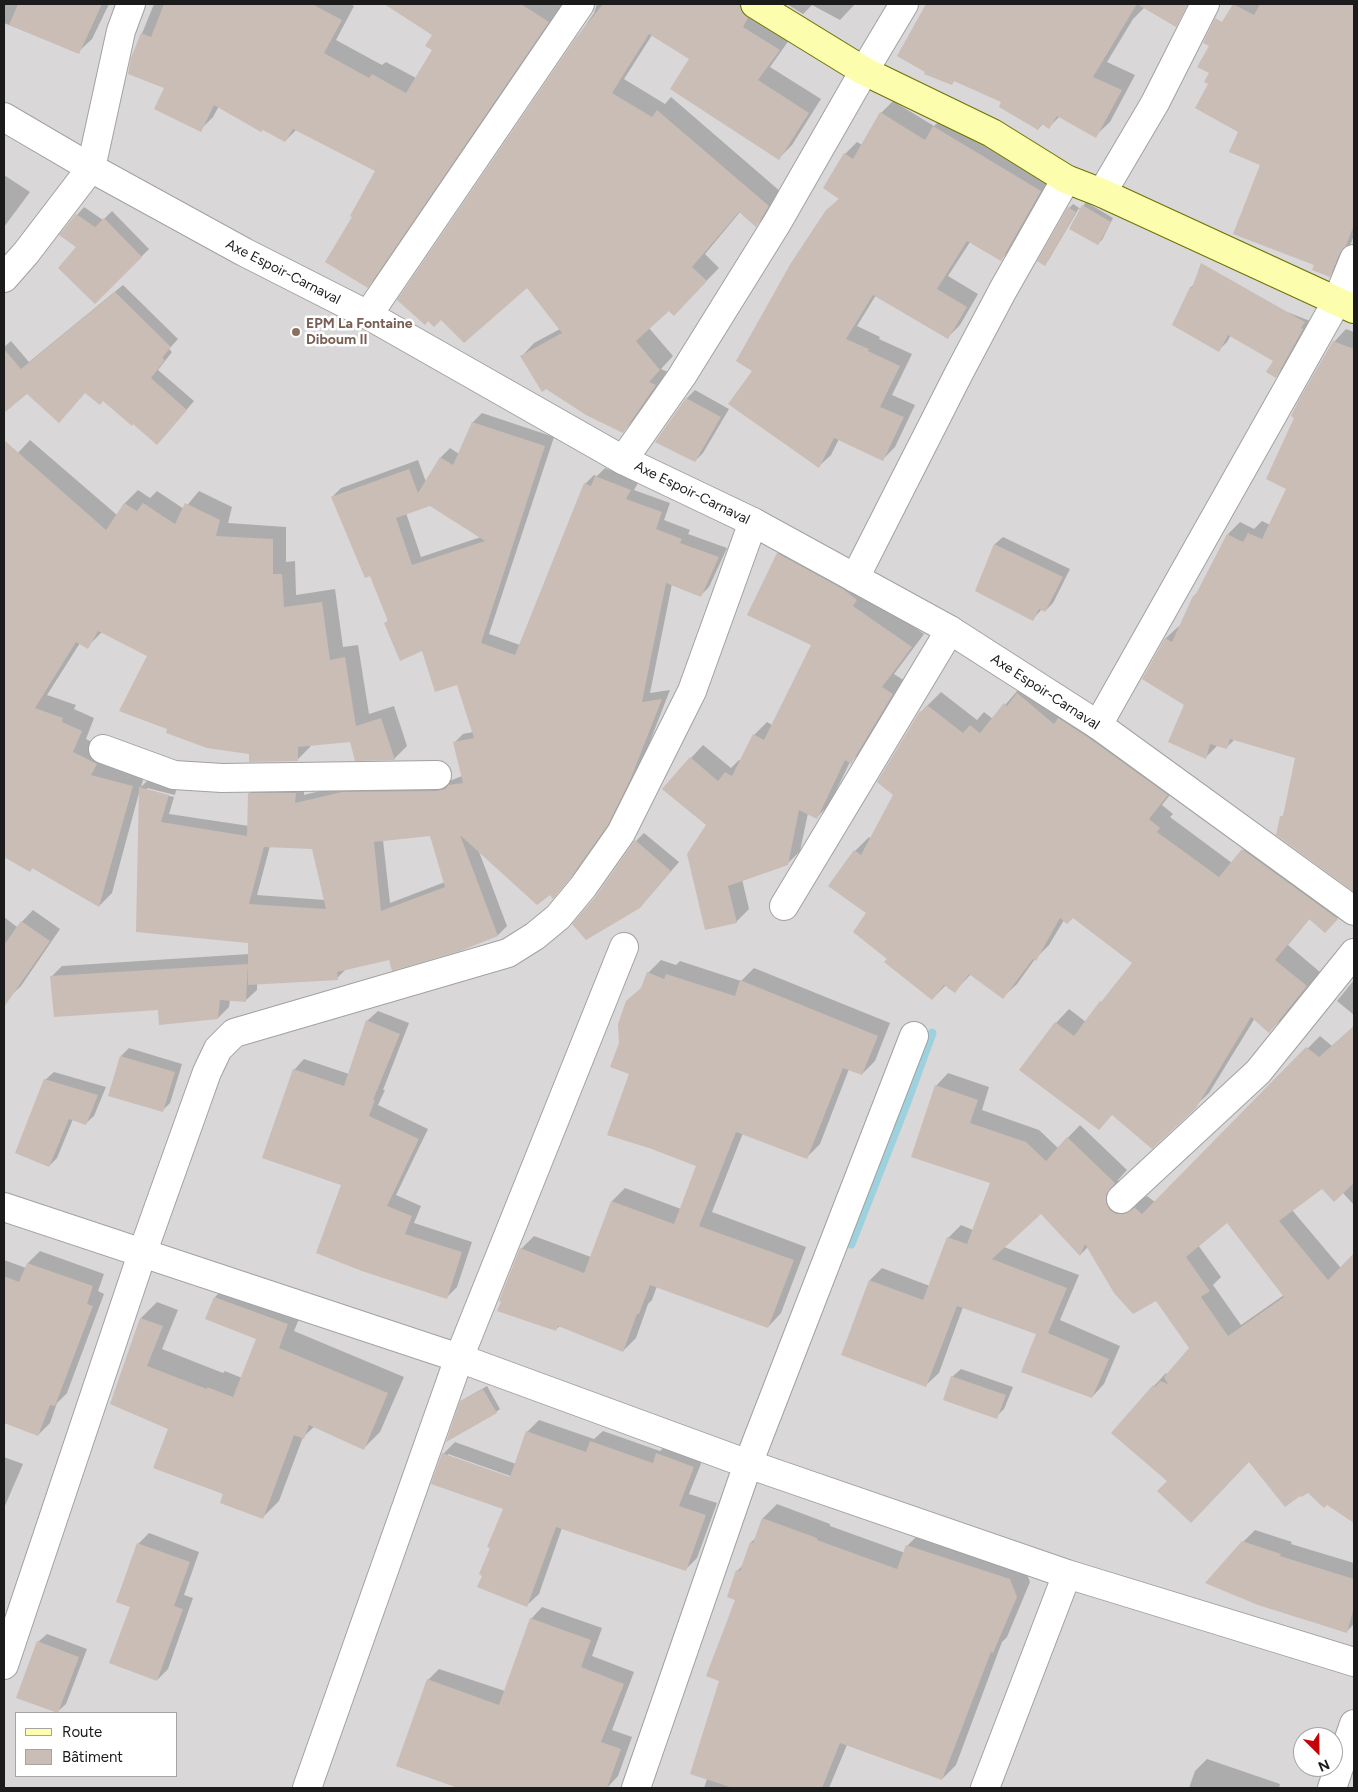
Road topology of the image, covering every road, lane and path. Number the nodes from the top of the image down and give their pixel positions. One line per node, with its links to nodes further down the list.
1 (131, 4): 8 (street)
2 (580, 4): 14 (street)
3 (755, 4): 6 (main road)
4 (904, 4): 6 (street)
5 (1205, 4): 10 (street)
6 (864, 71): 9 (main road); 15 (street)
7 (4, 117): 8 (street, Axe Espoir-Carnaval)
8 (91, 168): 12 (street); 14 (street, Axe Espoir-Carnaval)
9 (1066, 178): 10 (main road); 17 (street)
10 (1102, 193): 13 (main road)
11 (1354, 259): 13 (street)
12 (4, 278)
13 (1346, 305): 19 (street)
14 (368, 315): 15 (street, Axe Espoir-Carnaval)
15 (623, 460): 16 (street, Axe Espoir-Carnaval)
16 (753, 522): 17 (street, Axe Espoir-Carnaval); 29 (street)
17 (855, 578): 18 (street, Axe Espoir-Carnaval)
18 (950, 630): 19 (street, Axe Espoir-Carnaval); 22 (street)
19 (1098, 726): 23 (street, Axe Espoir-Carnaval)
20 (103, 749): 21 (street)
21 (437, 775)
22 (784, 906)
23 (1354, 911)
24 (624, 947): 30 (street)
25 (1354, 954): 27 (street)
26 (914, 1036): 31 (street)
27 (1121, 1199)
28 (4, 1207): 29 (street)
29 (142, 1254): 30 (street); 34 (street)
30 (458, 1358): 31 (street); 36 (street)
31 (748, 1464): 32 (street); 37 (street)
32 (1066, 1574): 33 (street); 38 (street)
33 (1354, 1662)
34 (4, 1665)
35 (1354, 1724): 39 (street)
36 (307, 1788)
37 (636, 1788)
38 (985, 1788)
39 (1332, 1788)

